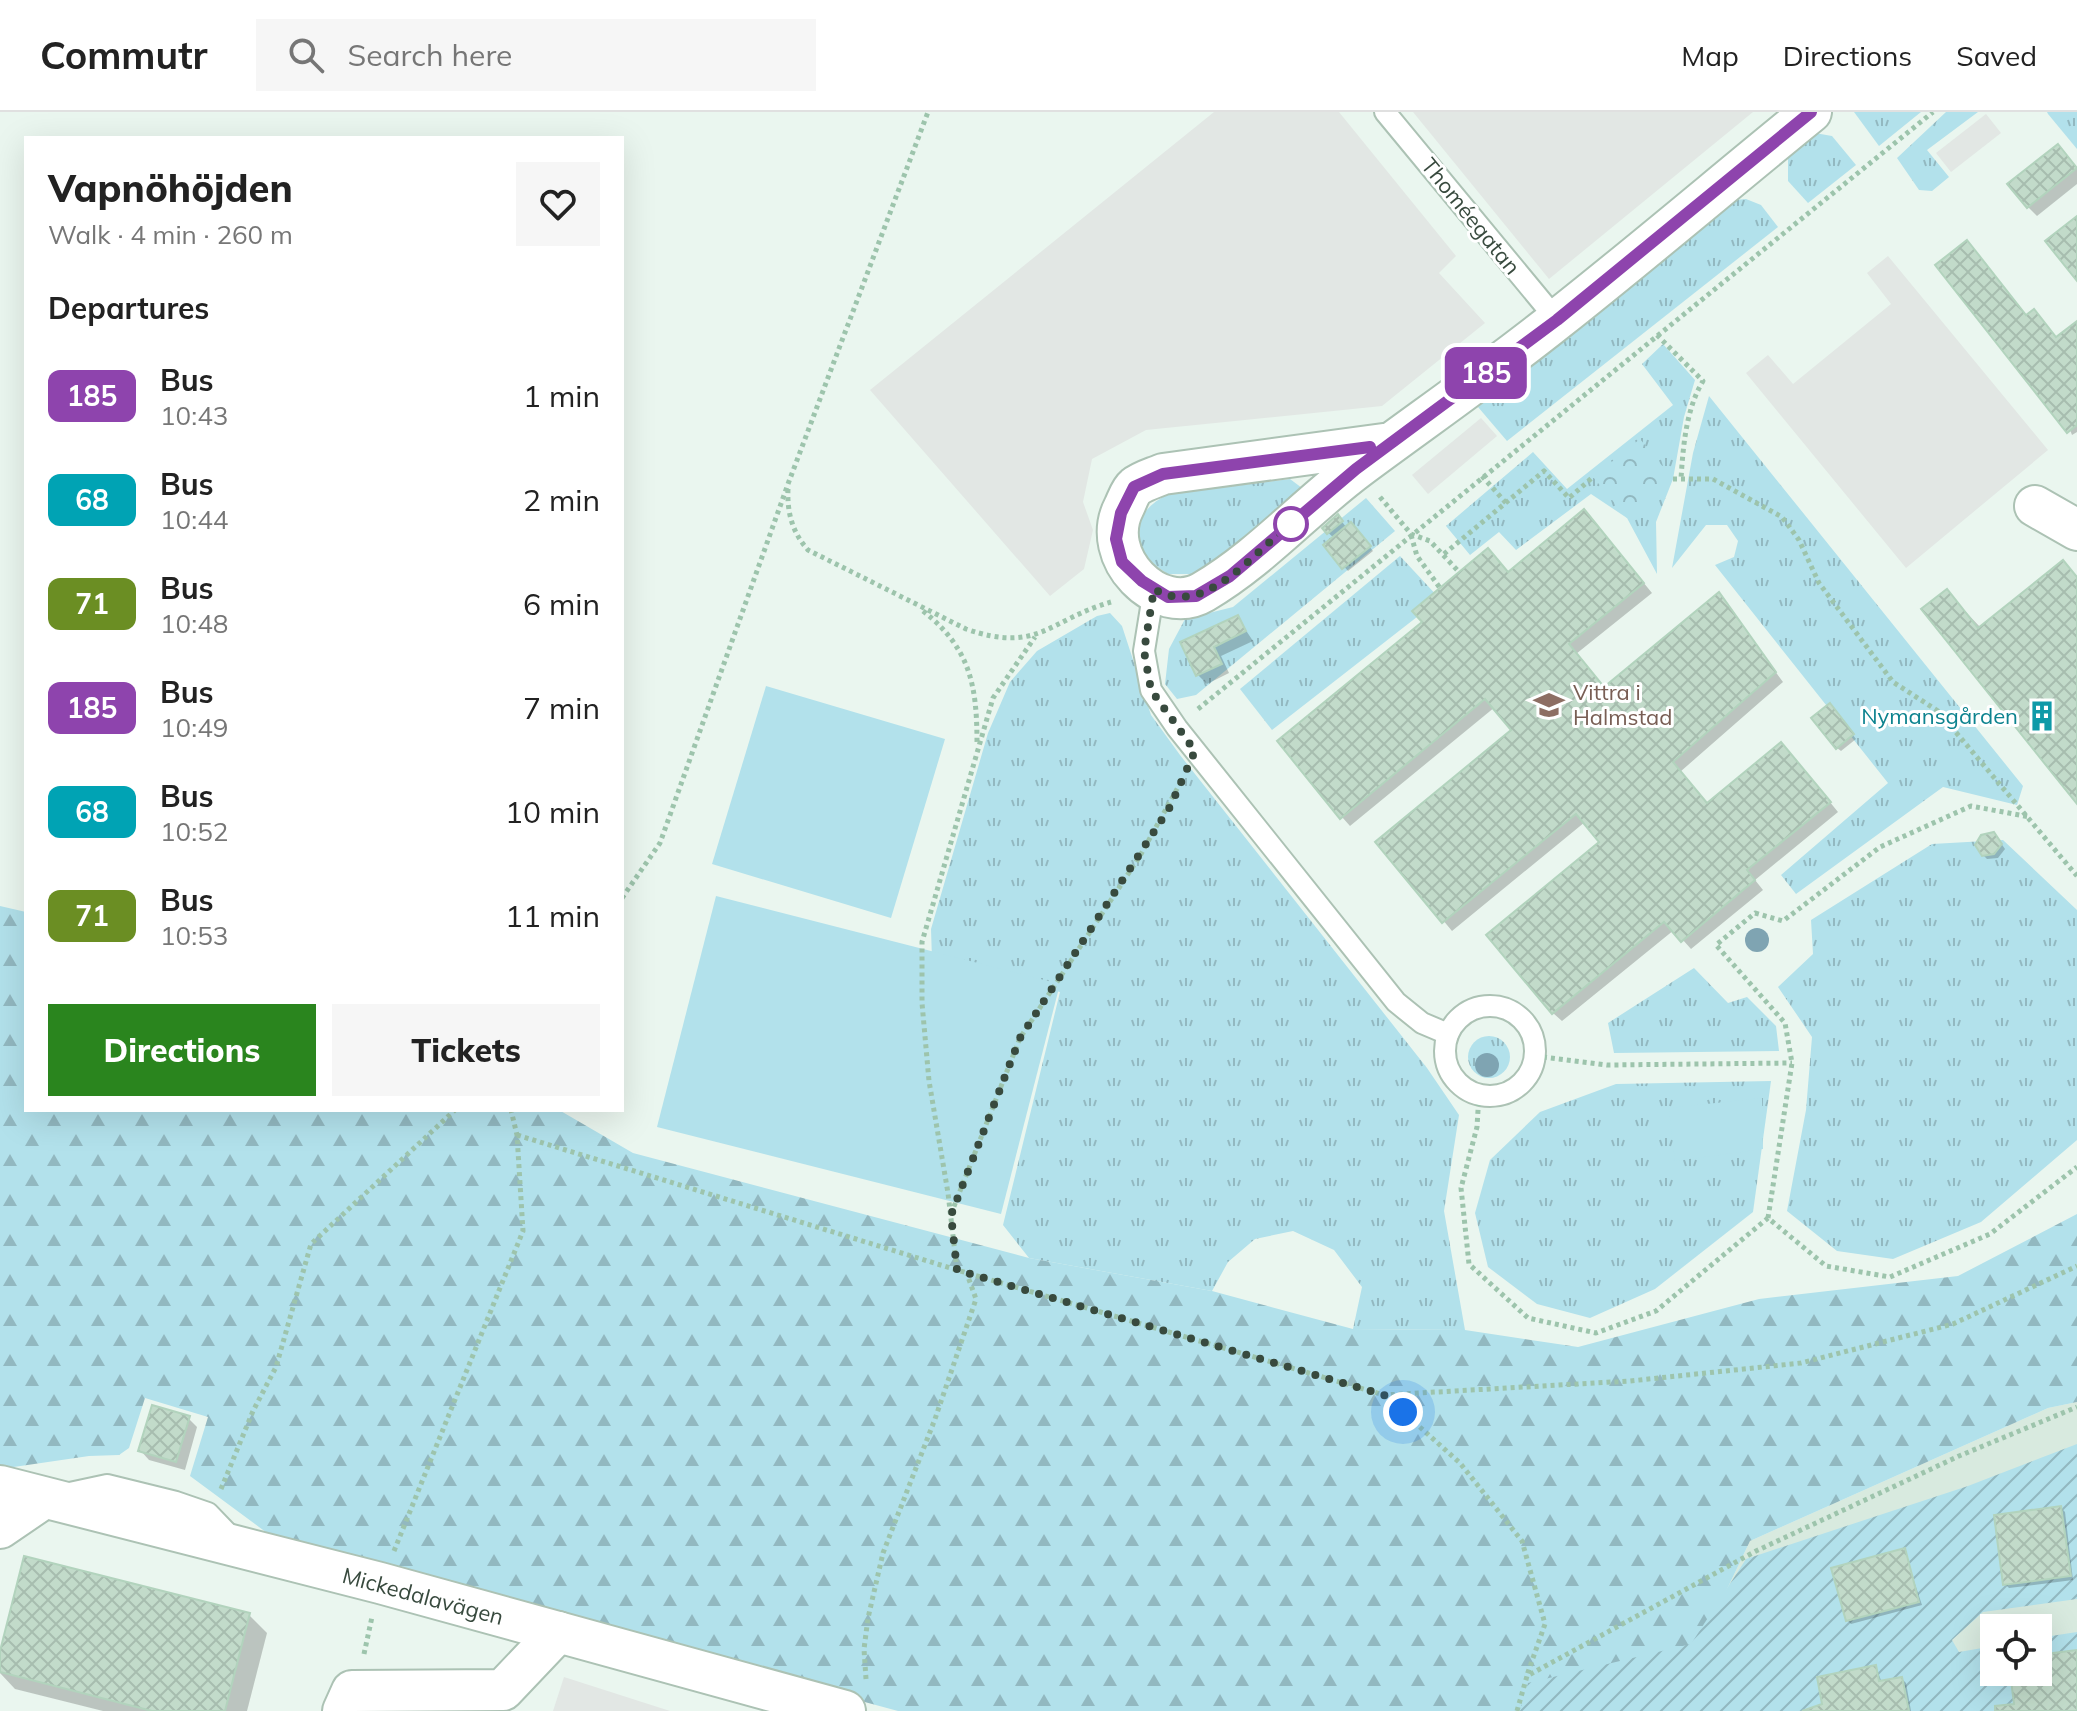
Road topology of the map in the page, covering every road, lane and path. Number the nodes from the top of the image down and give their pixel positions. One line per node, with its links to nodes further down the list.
1 (928, 112): 13 (path)
2 (1385, 112): 5 (lane, Thoméegatan)
3 (1811, 112): 5 (street)
4 (1933, 112): 6 (path)
5 (1557, 320): 7 (street)
6 (1657, 334): 9 (path); 12 (path)
7 (1391, 443): 8 (street); 21 (street)
8 (1356, 469): 17 (path); 21 (street)
9 (1482, 476): 14 (path); 17 (path)
10 (1593, 477): 14 (path)
11 (1673, 479): 12 (path)
12 (1681, 479): 27 (path)
13 (788, 484): 22 (path); 29 (path)
14 (1506, 503): 18 (path)
15 (2035, 506): 16 (street)
16 (2077, 530)
17 (1411, 534): 18 (path); 20 (path); 24 (path)
18 (1444, 554): 19 (path)
19 (1459, 572)
20 (1440, 588)
21 (1154, 589): 23 (path); 24 (lane)
22 (915, 605): 23 (path); 26 (path)
23 (1035, 637): 26 (path)
24 (1177, 728): 25 (lane)
25 (1195, 751): 30 (lane); 38 (path)
26 (977, 752): 38 (path)
27 (2030, 817): 28 (path); 32 (path)
28 (2077, 876)
29 (624, 895)
30 (1448, 1034): 31 (lane); 33 (lane)
31 (1535, 1056): 32 (path); 33 (lane)
32 (1792, 1063): 39 (path)
33 (1479, 1094): 39 (path)
34 (453, 1112): 47 (path)
35 (511, 1112): 36 (path)
36 (517, 1135): 41 (path); 50 (path)
37 (2077, 1167): 39 (path)
38 (951, 1215): 41 (path)
39 (1768, 1218)
40 (2077, 1266): 43 (path)
41 (957, 1270): 42 (path)
42 (966, 1273): 43 (path); 53 (path)
43 (1384, 1395): 52 (path)
44 (2077, 1407): 52 (path)
45 (0, 1486): 46 (street, Mickedalavägen)
46 (44, 1498): 47 (lane); 48 (street); 49 (street, Mickedalavägen)
47 (208, 1513): 49 (lane)
48 (0, 1528)
49 (241, 1548): 50 (street, Mickedalavägen)
50 (380, 1583): 51 (street, Mickedalavägen); 55 (path)
51 (558, 1632): 53 (street, Mickedalavägen); 54 (street)
52 (1527, 1676): 56 (path)
53 (856, 1697)
54 (512, 1700): 55 (street)
55 (348, 1701)
56 (1517, 1711)

